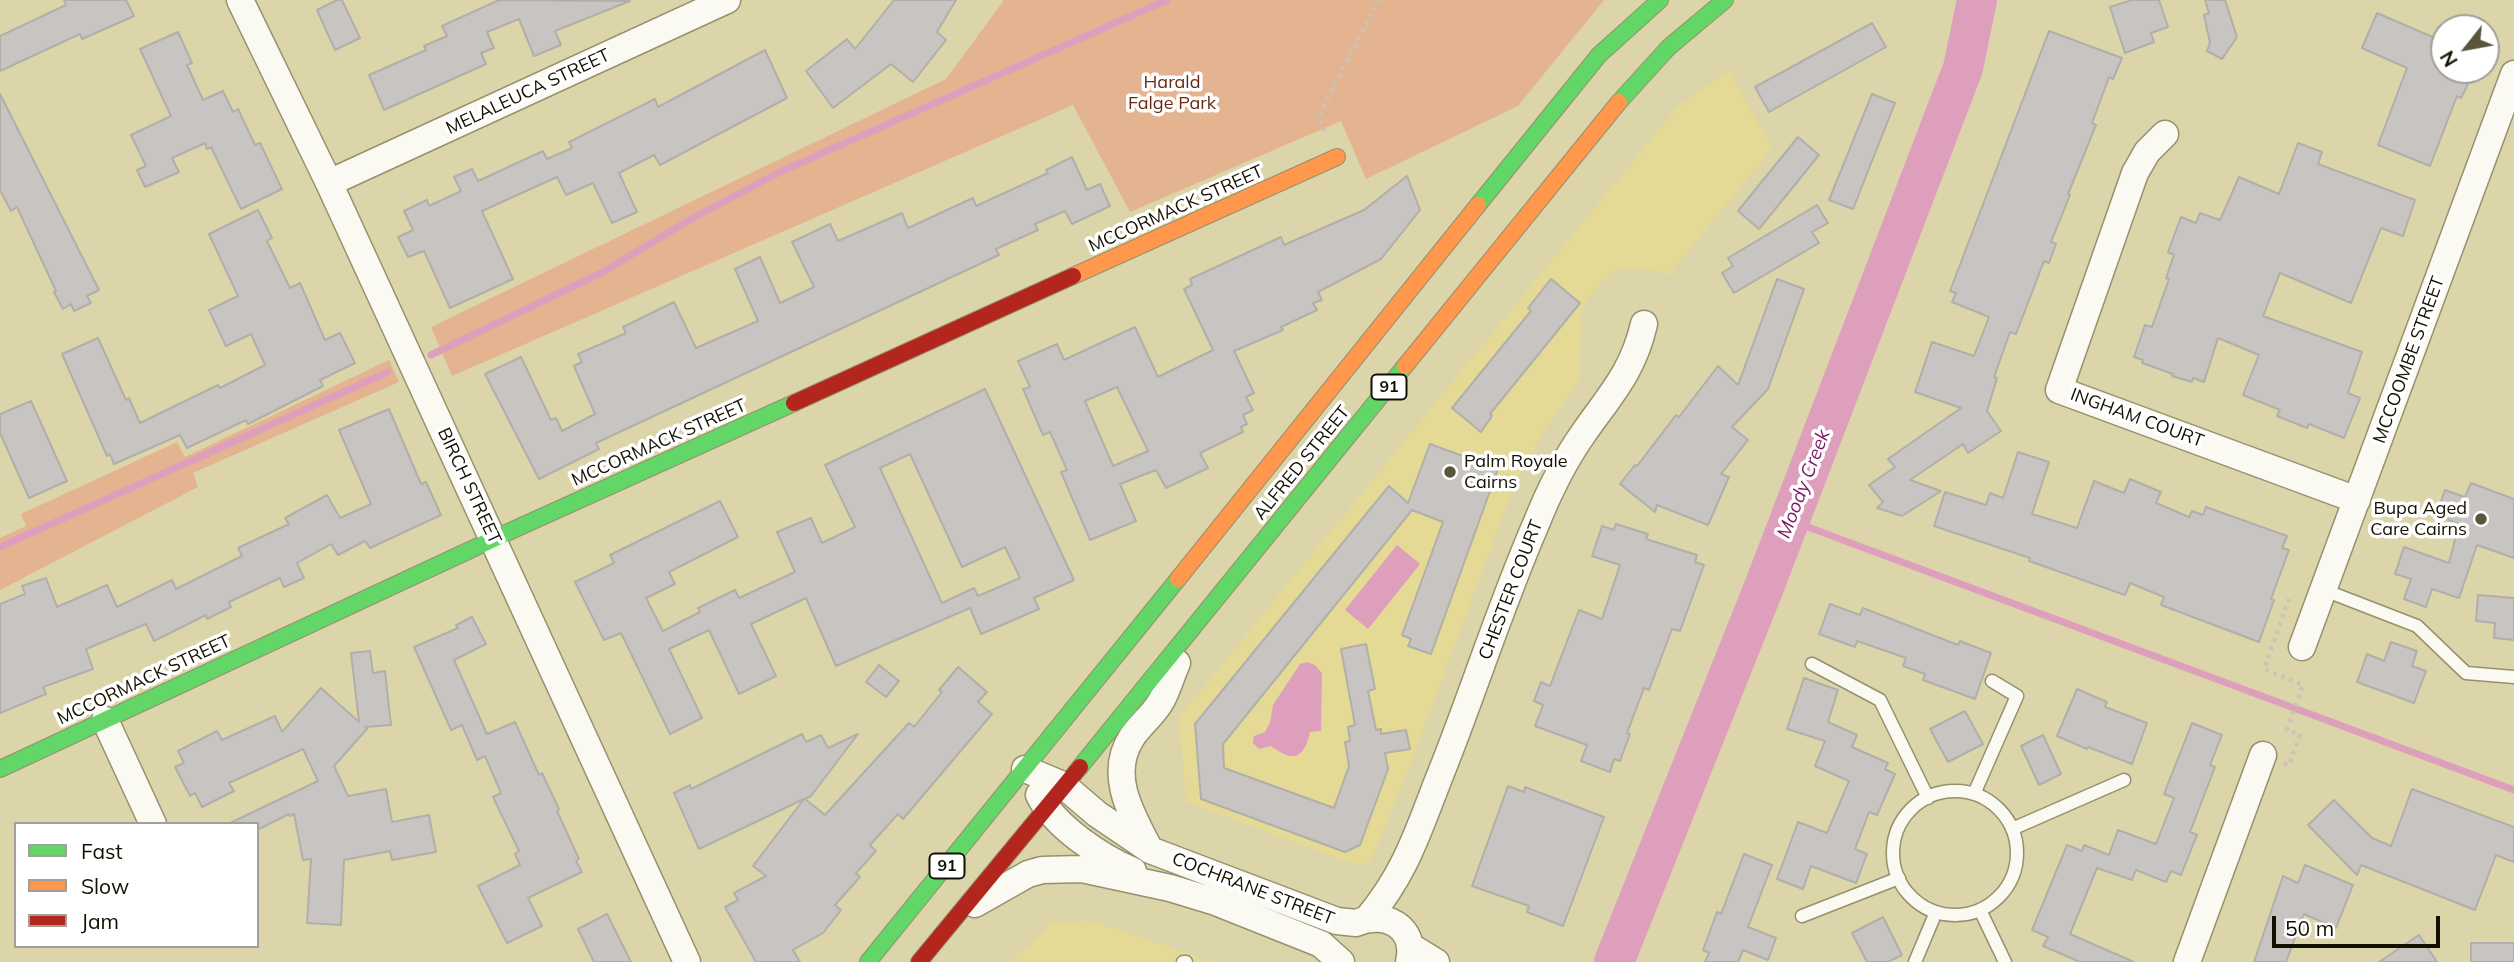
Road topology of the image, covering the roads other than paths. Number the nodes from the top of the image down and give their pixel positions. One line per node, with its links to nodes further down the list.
1 (727, 0): 8 (street, MELALEUCA STREET)
2 (1660, 0): 21 (main road, ALFRED STREET / 91)
3 (1725, 0): 13 (main road, ALFRED STREET / 91)
4 (244, 4): 8 (street, BIRCH STREET)
5 (2514, 74): 10 (street, MCCOOMBE STREET)
6 (2165, 134): 10 (street, INGHAM COURT)
7 (1337, 157): 11 (main road, MCCORMACK STREET)
8 (329, 183): 11 (street, BIRCH STREET)
9 (1644, 324): 30 (street, CHESTER COURT)
10 (2357, 500): 12 (street, MCCOOMBE STREET)
11 (494, 539): 18 (main road, MCCORMACK STREET); 39 (street, BIRCH STREET)
12 (2324, 590): 14 (street, MCCOOMBE STREET); 16 (lane)
13 (1188, 635): 23 (main road, ALFRED STREET / 91); 29 (street, COCHRANE STREET)
14 (2302, 647)
15 (1812, 664): 25 (lane)
16 (2514, 677)
17 (1992, 681): 24 (lane)
18 (104, 720): 20 (main road, MCCORMACK STREET); 27 (street)
19 (2263, 755): 46 (street)
20 (0, 769)
21 (1025, 769): 23 (street, COCHRANE STREET); 26 (street, COCHRANE STREET); 40 (main road, ALFRED STREET / 91)
22 (2124, 780): 28 (lane)
23 (1063, 785): 26 (main road, ALFRED STREET / 91); 29 (street, COCHRANE STREET)
24 (1974, 794): 25 (lane); 28 (lane)
25 (1928, 798): 31 (lane)
26 (1045, 807): 32 (street, COCHRANE STREET); 35 (main road, ALFRED STREET / 91)
27 (152, 822)
28 (2012, 829): 33 (lane)
29 (1150, 850): 37 (street, COCHRANE STREET)
30 (1402, 870): 37 (street); 38 (street)
31 (1899, 878): 34 (lane); 36 (lane)
32 (1170, 888): 35 (street, COCHRANE STREET); 42 (street, COCHRANE STREET)
33 (1980, 910): 34 (lane); 45 (lane)
34 (1936, 912): 44 (lane)
35 (959, 914): 41 (main road, ALFRED STREET / 91)
36 (1802, 916)
37 (1361, 921): 38 (street, COCHRANE STREET); 42 (street)
38 (1408, 948): 43 (street)
39 (687, 962)
40 (867, 962)
41 (919, 962)
42 (1342, 962)
43 (1436, 962)
44 (1915, 962)
45 (2005, 962)
46 (2187, 962)

